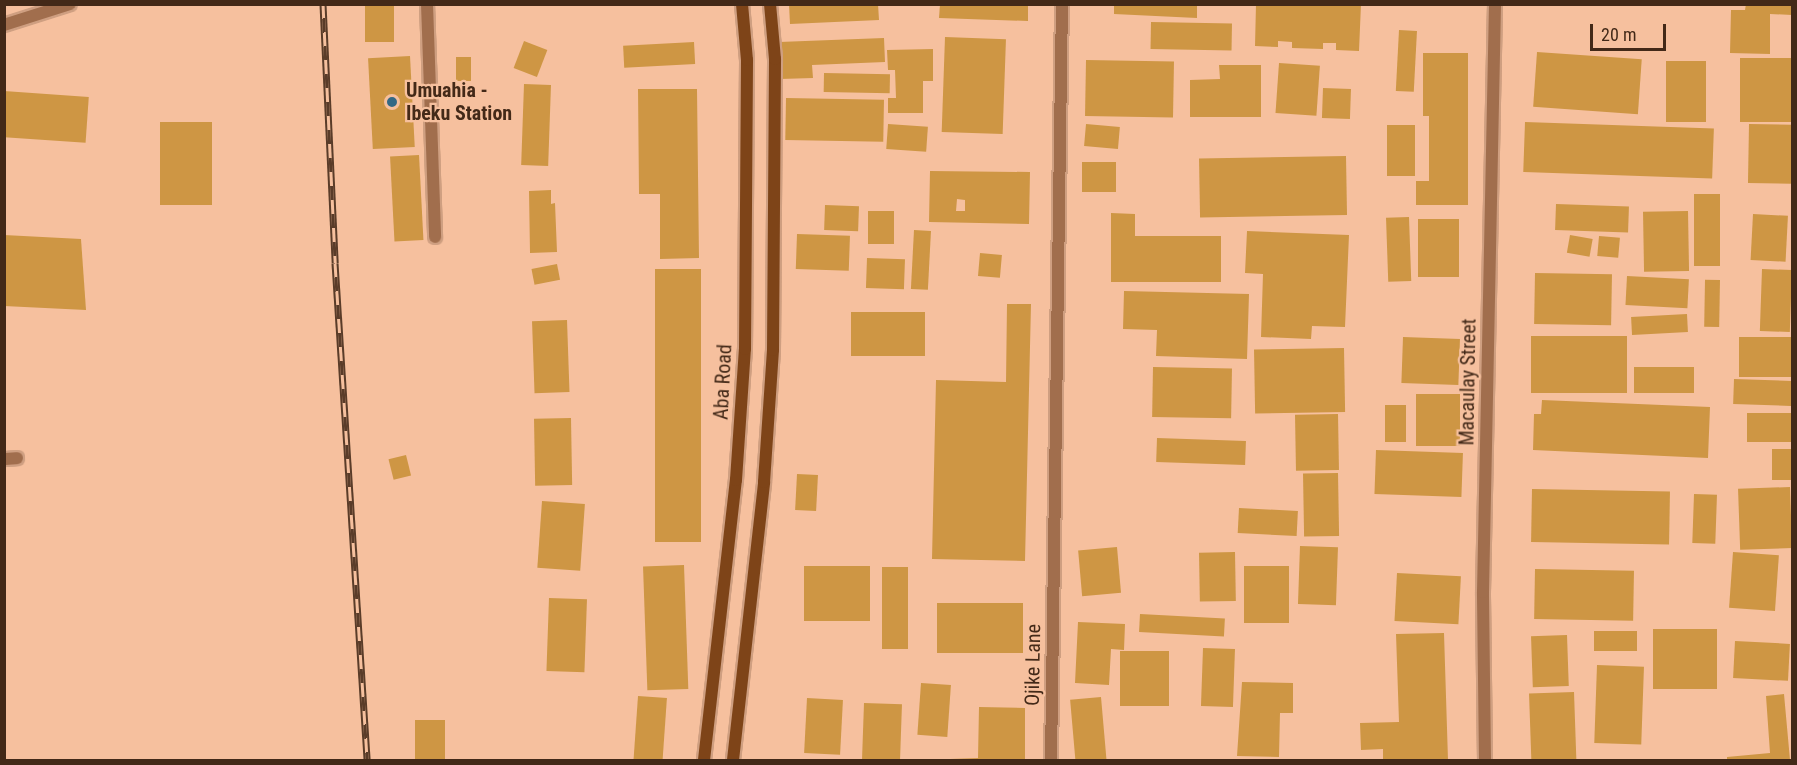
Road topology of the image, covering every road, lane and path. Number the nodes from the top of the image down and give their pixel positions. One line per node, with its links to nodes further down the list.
1 (70, 4): 7 (street)
2 (427, 4): 8 (street)
3 (742, 4): 9 (main road, Aba Road)
4 (770, 4): 10 (main road)
5 (1062, 4): 11 (street, Ojike Lane)
6 (1495, 4): 12 (street, Macaulay Street)
7 (4, 25)
8 (435, 237)
9 (704, 760)
10 (733, 760)
11 (1051, 760)
12 (1485, 760)

